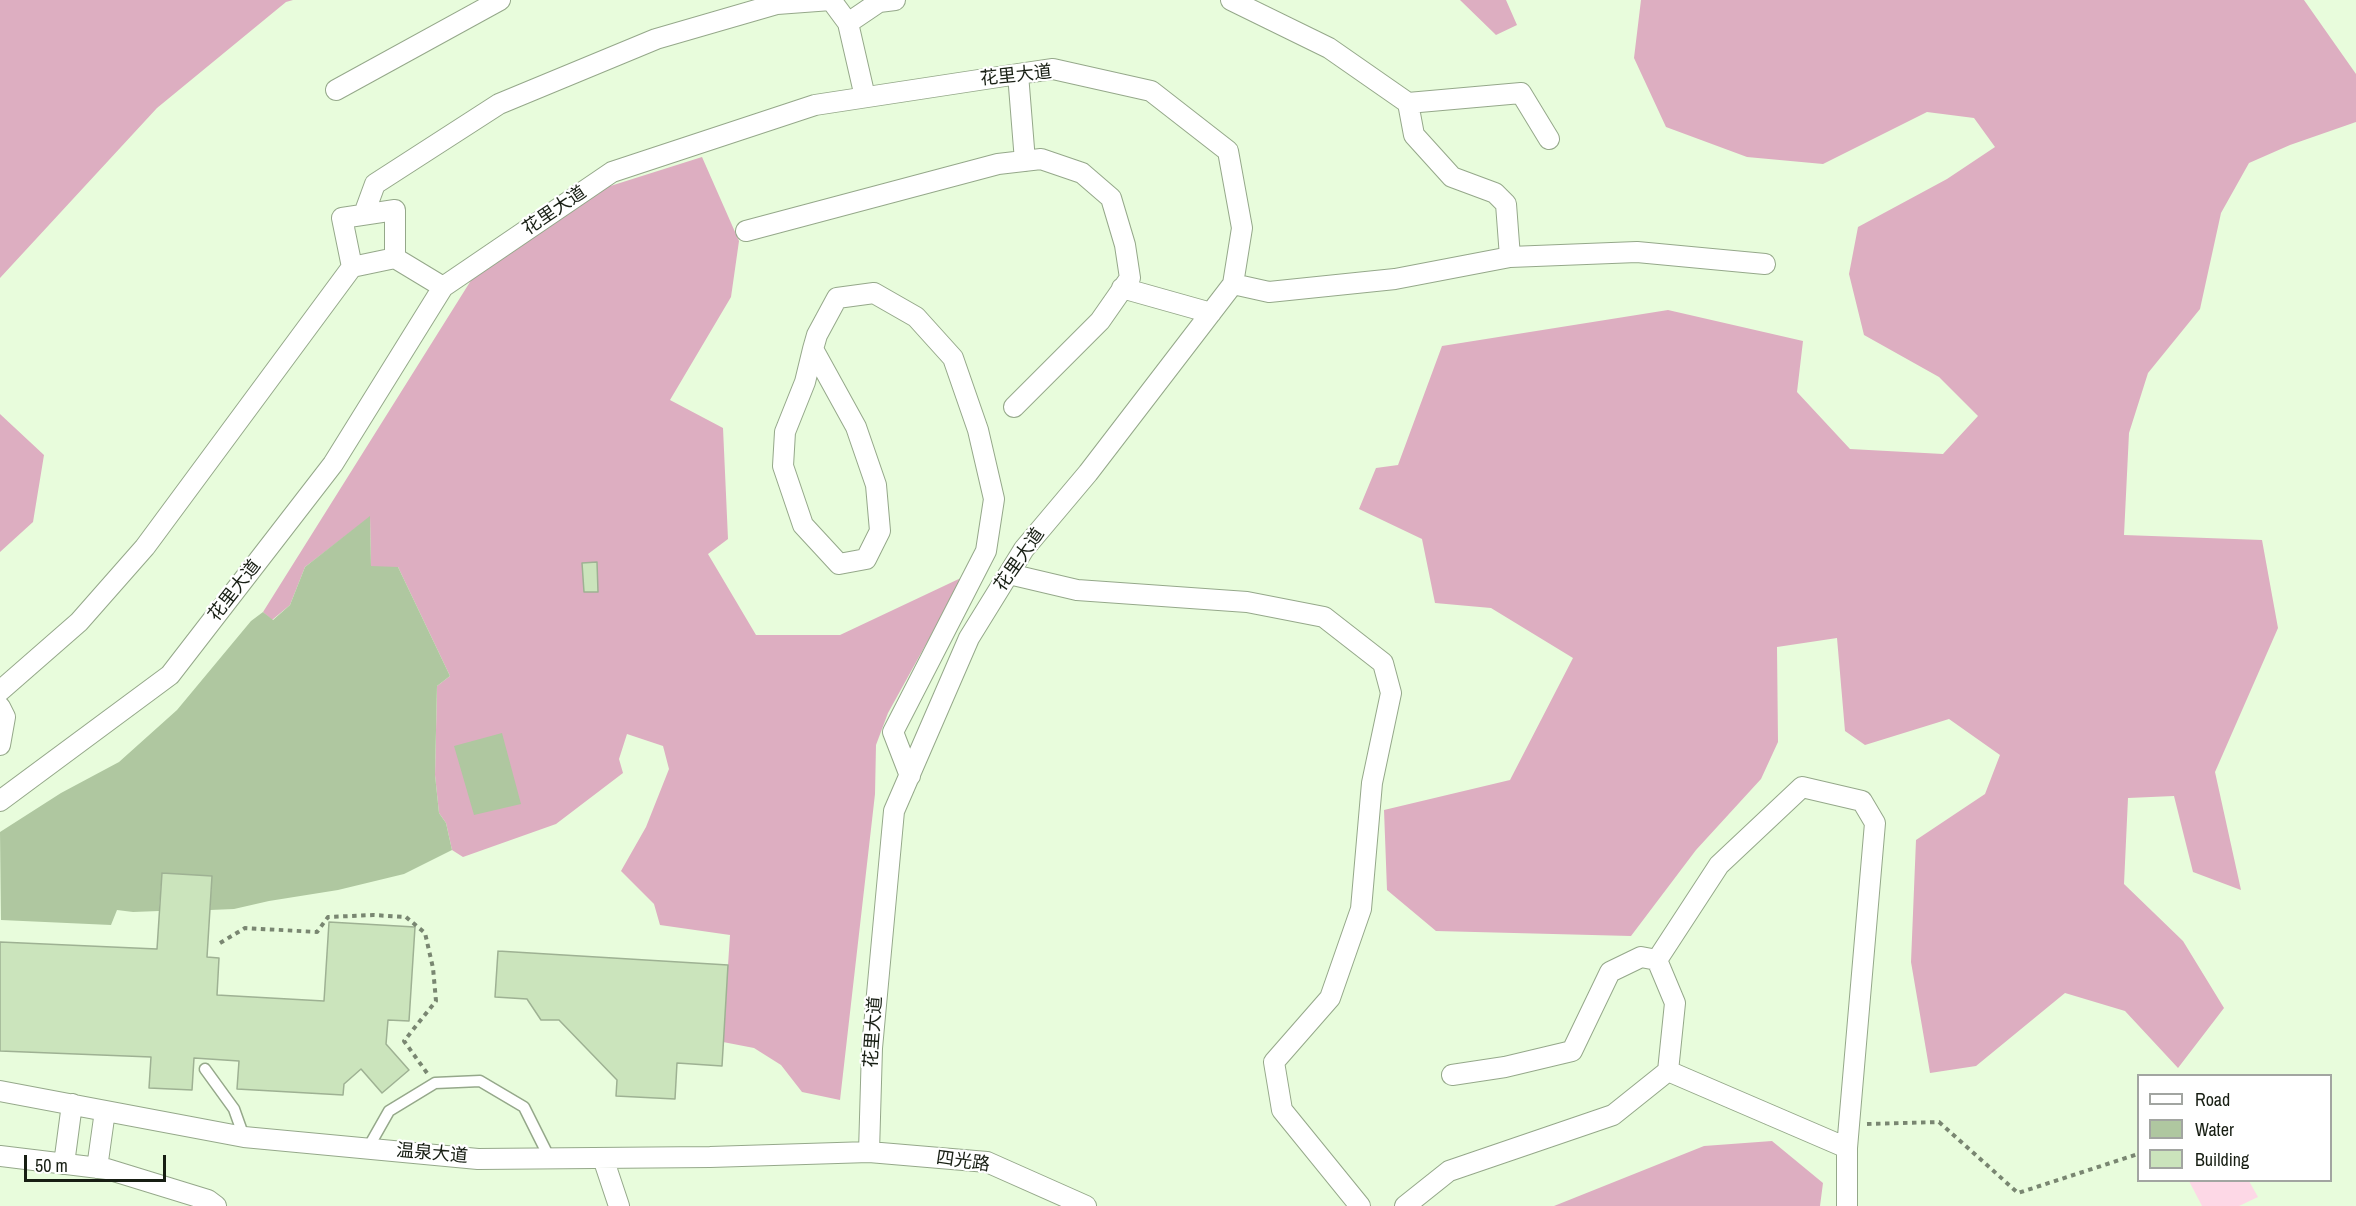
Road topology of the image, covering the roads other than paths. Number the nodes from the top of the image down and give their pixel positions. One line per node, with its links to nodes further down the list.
1 (500, 0): 7 (street)
2 (831, 0): 5 (street); 12 (street)
3 (895, 0): 5 (street)
4 (1231, 0): 9 (street)
5 (848, 23): 8 (street)
6 (1018, 74): 8 (street, 花里大道); 11 (street); 18 (street, 花里大道)
7 (336, 90)
8 (865, 97): 19 (street, 花里大道)
9 (1408, 103): 10 (street); 14 (street)
10 (1549, 139)
11 (1025, 161): 13 (street); 20 (street)
12 (364, 214): 15 (street); 17 (street)
13 (746, 231)
14 (1510, 257): 16 (street); 18 (street)
15 (395, 258): 17 (street); 19 (street)
16 (1765, 264)
17 (352, 267): 25 (street)
18 (1233, 284): 21 (street, 花里大道)
19 (443, 287): 29 (street, 花里大道)
20 (1122, 288): 21 (street); 23 (street)
21 (1211, 313): 24 (street, 花里大道)
22 (813, 349): 22 (street); 28 (street)
23 (1014, 407)
24 (1009, 574): 28 (street, 花里大道); 49 (street)
25 (0, 691)
26 (0, 707): 27 (street)
27 (0, 745)
28 (910, 776): 40 (street, 花里大道)
29 (0, 801)
30 (1657, 960): 32 (street); 33 (street); 39 (street)
31 (205, 1069): 37 (lane)
32 (1668, 1071): 39 (street); 50 (street)
33 (1452, 1075)
34 (0, 1091): 35 (street, 温泉大道)
35 (72, 1104): 36 (street, 温泉大道); 44 (street)
36 (105, 1111): 37 (street, 温泉大道); 45 (street)
37 (244, 1137): 38 (street, 温泉大道)
38 (369, 1148): 43 (street, 温泉大道); 43 (lane)
39 (1847, 1148): 51 (street)
40 (869, 1152): 42 (street, 温泉大道); 48 (street, 四光路)
41 (0, 1156): 44 (street)
42 (603, 1158): 43 (street, 温泉大道); 47 (street)
43 (550, 1159)
44 (64, 1164): 45 (street)
45 (97, 1168): 46 (street)
46 (216, 1206)
47 (620, 1206)
48 (1086, 1206)
49 (1360, 1206)
50 (1405, 1206)
51 (1847, 1206)

